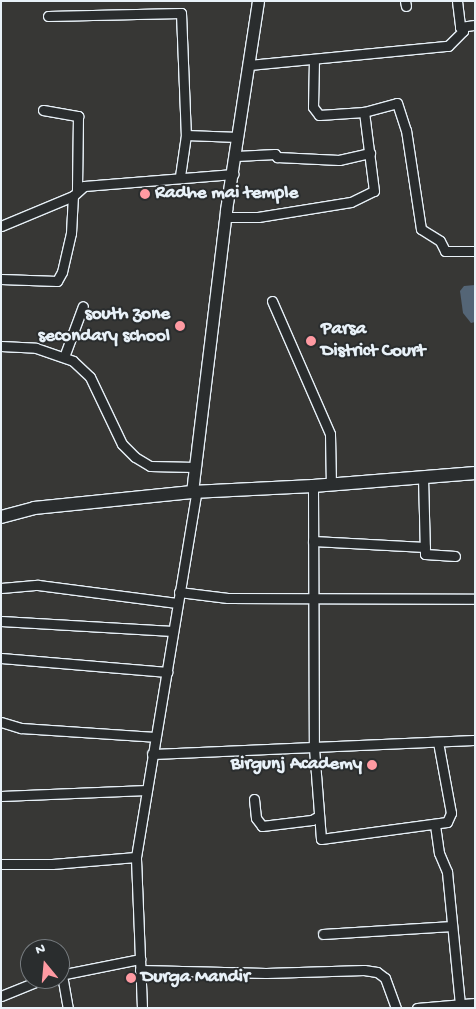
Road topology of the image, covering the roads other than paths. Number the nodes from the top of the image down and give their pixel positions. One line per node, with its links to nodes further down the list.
1 (258, 1): 7 (street)
2 (457, 1): 5 (street)
3 (48, 16): 10 (street)
4 (475, 25): 5 (street)
5 (460, 27): 6 (street)
6 (314, 60): 7 (street); 9 (street)
7 (249, 65): 11 (street)
8 (42, 110): 16 (street)
9 (364, 112): 12 (street); 19 (street)
10 (186, 135): 11 (street); 15 (street)
11 (238, 137): 13 (street)
12 (370, 153): 13 (street); 17 (street)
13 (236, 156): 14 (street)
14 (234, 174): 15 (street); 17 (street)
15 (180, 176): 16 (street)
16 (75, 194): 18 (street); 20 (street)
17 (225, 218): 25 (street)
18 (1, 226)
19 (475, 251)
20 (1, 278)
21 (272, 301): 28 (street)
22 (84, 306): 24 (street)
23 (1, 346): 24 (street)
24 (64, 357): 25 (street)
25 (195, 467): 30 (street)
26 (475, 472): 27 (main road)
27 (423, 477): 28 (main road); 33 (street)
28 (331, 485): 29 (main road)
29 (313, 486): 30 (main road); 32 (street)
30 (194, 492): 31 (main road); 36 (street)
31 (1, 517)
32 (312, 540): 33 (street); 38 (street)
33 (425, 547): 34 (street)
34 (455, 556)
35 (1, 588): 39 (street)
36 (179, 592): 38 (street); 39 (street)
37 (475, 599): 38 (street)
38 (312, 600): 48 (street)
39 (177, 603): 41 (street)
40 (1, 621): 41 (street)
41 (173, 631): 43 (street)
42 (1, 658): 43 (street)
43 (167, 672): 45 (street)
44 (1, 722): 45 (street)
45 (155, 737): 49 (street)
46 (475, 740): 47 (street)
47 (438, 742): 48 (street); 54 (street)
48 (314, 748): 49 (street); 53 (street)
49 (152, 754): 50 (street)
50 (147, 790): 51 (street); 55 (street)
51 (1, 796)
52 (254, 799): 53 (street)
53 (319, 816): 54 (street)
54 (436, 825): 57 (street)
55 (136, 857): 56 (street); 59 (street)
56 (1, 864)
57 (452, 926): 58 (street); 66 (street)
58 (323, 934)
59 (140, 959): 60 (street); 61 (street)
60 (140, 970): 68 (street); 69 (street)
61 (70, 973)
62 (20, 988): 64 (street)
63 (64, 989): 67 (street)
64 (1, 996)
65 (475, 1003): 66 (street)
66 (460, 1004): 70 (street)
67 (68, 1008)
68 (142, 1008)
69 (396, 1008)
70 (417, 1008)

